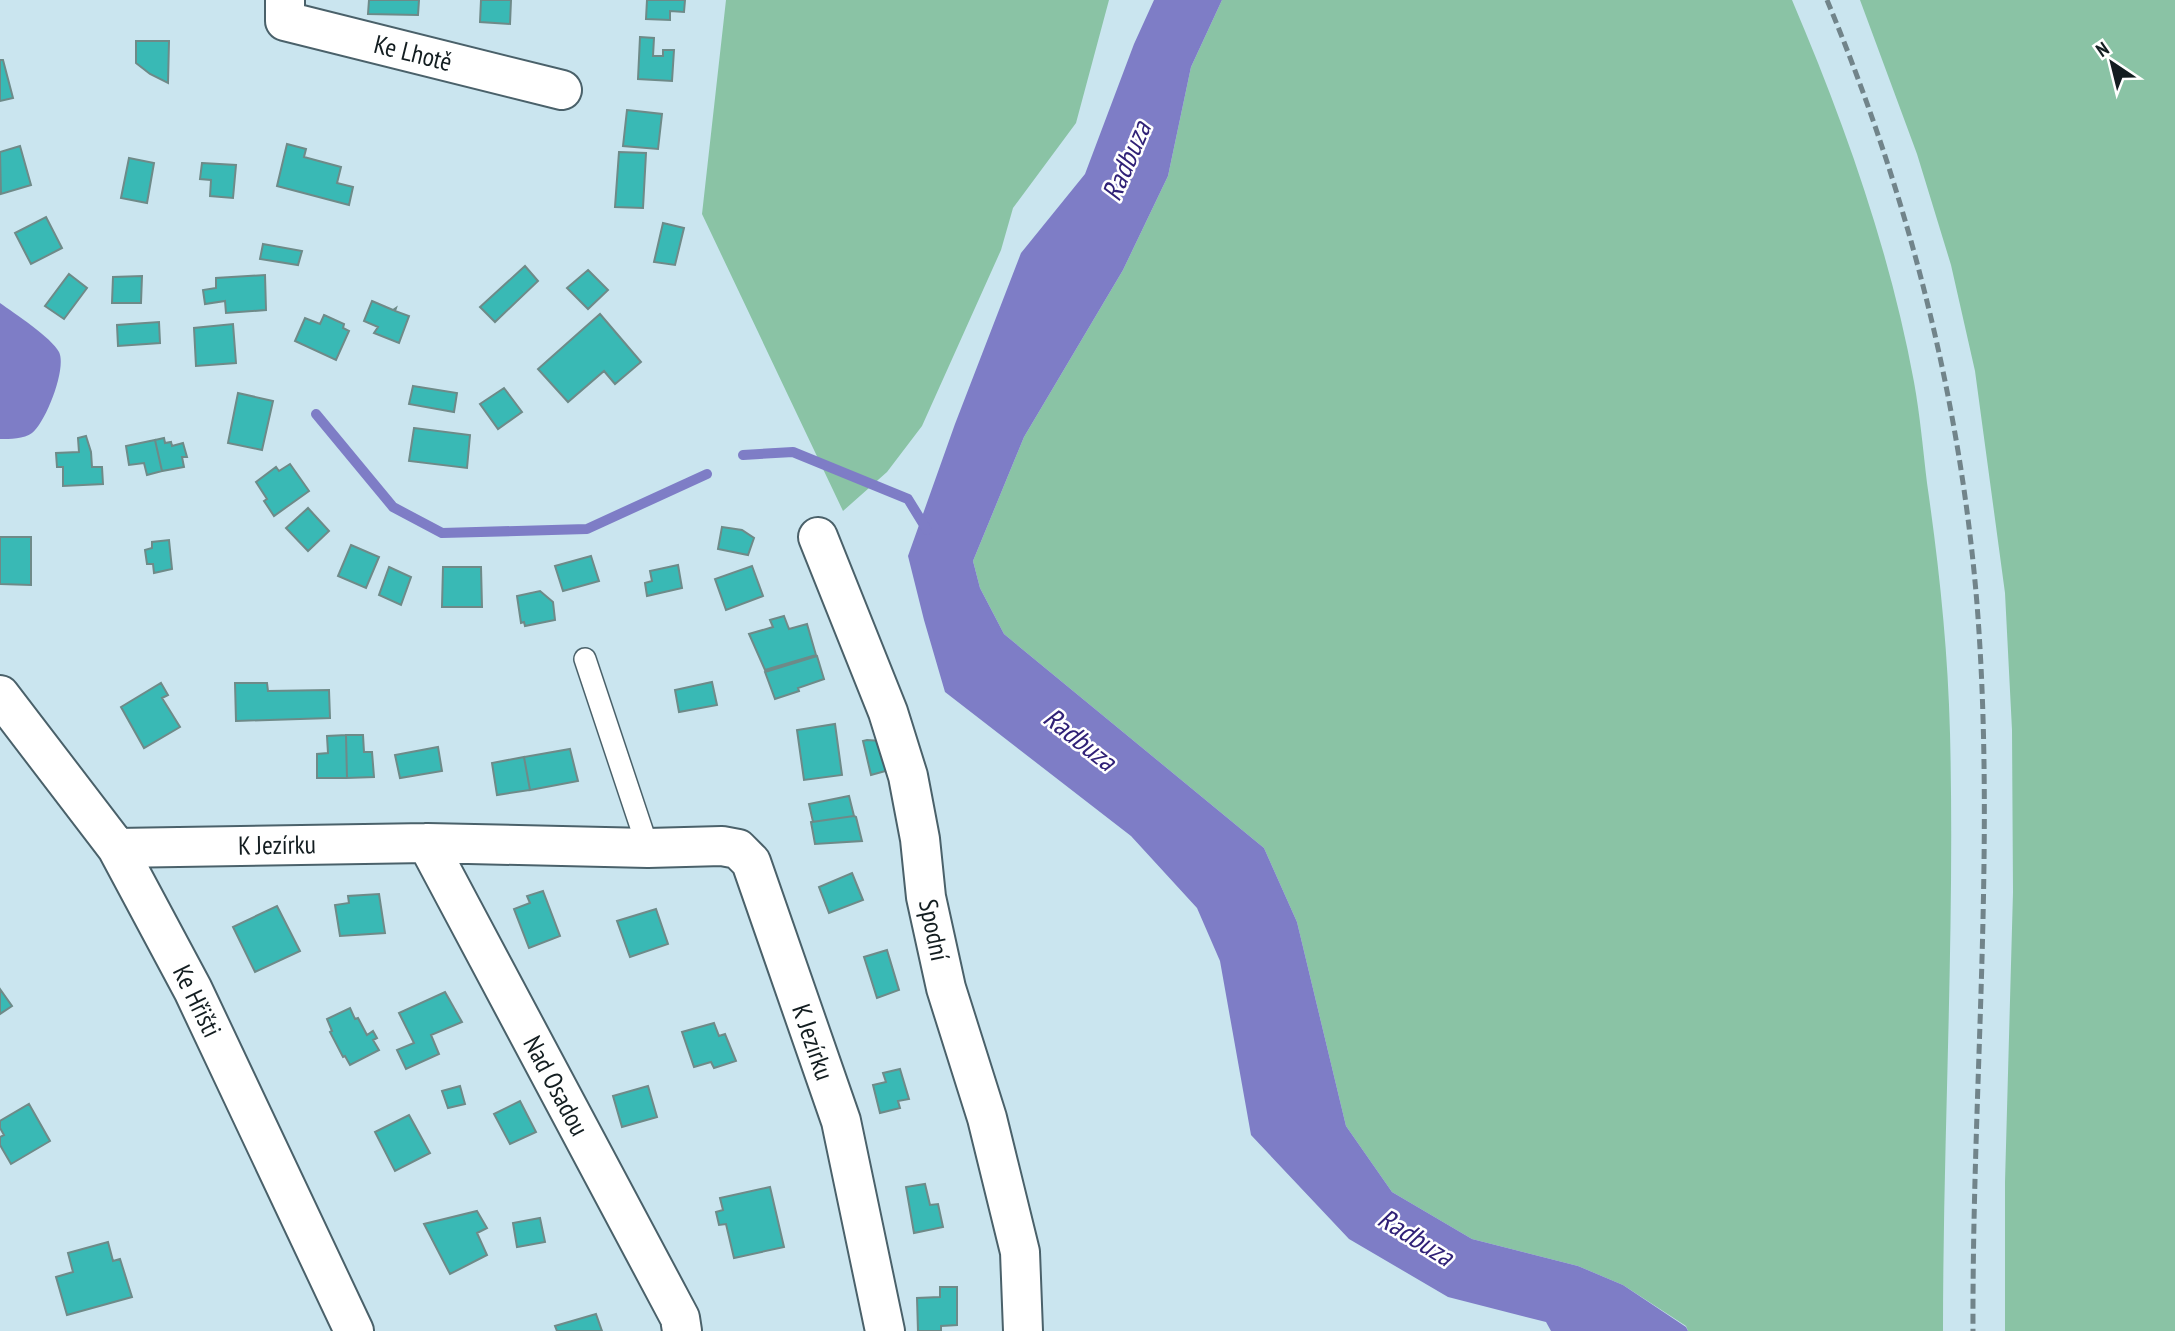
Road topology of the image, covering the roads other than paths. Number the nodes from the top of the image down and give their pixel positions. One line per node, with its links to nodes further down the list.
1 (285, 0): 2 (street, Ke Lhotě)
2 (562, 90)
3 (818, 537): 12 (street, Spodní)
4 (585, 659): 8 (lane)
5 (0, 695): 7 (street, Ke Hřišti)
6 (426, 843): 7 (street, K Jezírku); 8 (street, K Jezírku); 10 (street, Nad Osadou)
7 (117, 848): 9 (street, Ke Hřišti)
8 (648, 848): 11 (street, K Jezírku)
9 (354, 1331)
10 (682, 1331)
11 (885, 1331)
12 (1023, 1331)

